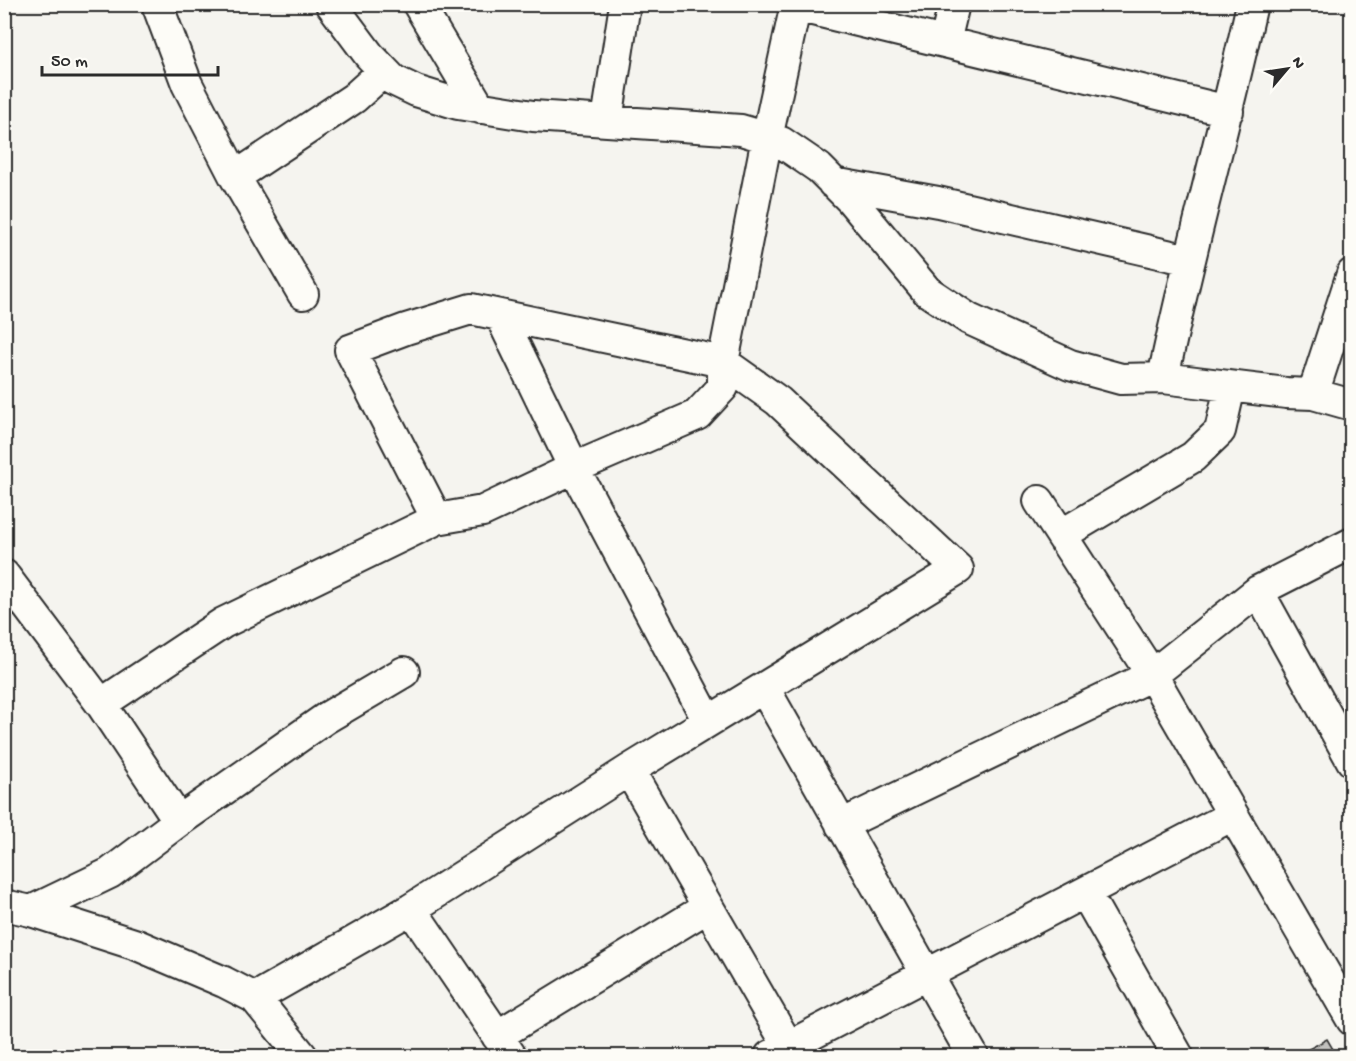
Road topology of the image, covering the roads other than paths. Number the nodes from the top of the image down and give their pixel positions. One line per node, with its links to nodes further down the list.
1 (157, 4): 14 (street)
2 (332, 4): 9 (street)
3 (418, 4): 10 (street)
4 (954, 4): 8 (street)
5 (1252, 4): 11 (street)
6 (796, 5): 8 (street); 13 (street)
7 (621, 7): 12 (street)
8 (945, 42): 11 (street)
9 (384, 71): 10 (street); 14 (street)
10 (480, 108): 12 (street)
11 (1228, 111): 16 (street)
12 (607, 120): 13 (street)
13 (767, 138): 15 (street); 20 (street)
14 (235, 177): 18 (street)
15 (833, 183): 16 (street); 21 (street)
16 (1189, 260): 21 (street)
17 (1352, 274): 23 (street)
18 (303, 294)
19 (500, 315): 20 (street); 25 (street); 27 (street)
20 (723, 362): 25 (street); 34 (street)
21 (1163, 378): 22 (street)
22 (1230, 387): 23 (street); 28 (street)
23 (1313, 394): 24 (street)
24 (1352, 405)
25 (574, 468): 27 (street); 36 (street)
26 (1039, 501): 28 (street)
27 (437, 519): 35 (street)
28 (1061, 535): 33 (street)
29 (1352, 543): 31 (street)
30 (4, 575): 35 (street)
31 (1258, 591): 33 (street); 37 (street)
32 (404, 672): 41 (street)
33 (1152, 675): 40 (street); 42 (street)
34 (764, 688): 36 (street); 42 (street)
35 (101, 704): 41 (street)
36 (708, 721): 39 (street)
37 (1344, 730): 38 (street)
38 (1352, 761)
39 (629, 770): 44 (street); 46 (street)
40 (1233, 815): 43 (street); 49 (street)
41 (179, 820): 45 (street)
42 (841, 825): 47 (street)
43 (1085, 892): 47 (street); 54 (street)
44 (708, 907): 50 (street); 51 (street)
45 (18, 908): 48 (street)
46 (411, 909): 48 (street); 50 (street)
47 (926, 975): 51 (street); 53 (street)
48 (255, 998): 52 (street)
49 (1352, 1020)
50 (504, 1046)
51 (784, 1053)
52 (302, 1056)
53 (973, 1056)
54 (1178, 1056)

